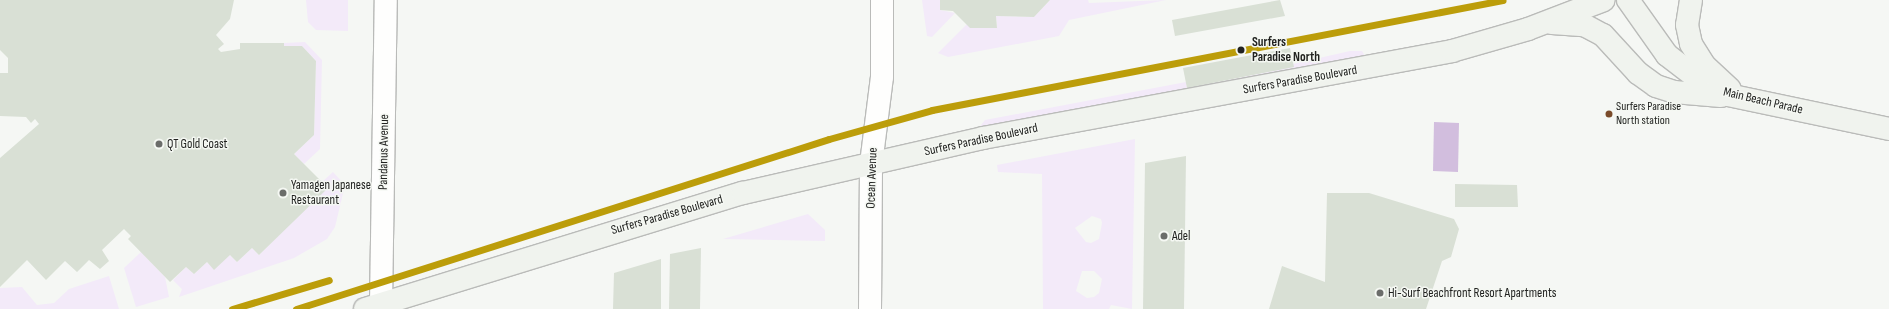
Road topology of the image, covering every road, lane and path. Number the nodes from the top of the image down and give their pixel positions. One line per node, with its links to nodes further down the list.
1 (386, 0): 10 (street, Pandanus Avenue)
2 (882, 0): 9 (street, Ocean Avenue)
3 (1604, 0): 6 (street, Surfers Paradise Boulevard)
4 (1628, 0): 7 (street, Main Beach Parade)
5 (1691, 0): 7 (street)
6 (1543, 23): 7 (street); 9 (street, Surfers Paradise Boulevard)
7 (1740, 97): 8 (street, Main Beach Parade)
8 (1889, 129)
9 (871, 164): 10 (street, Surfers Paradise Boulevard); 11 (street, Ocean Avenue)
10 (373, 306)
11 (870, 309)

